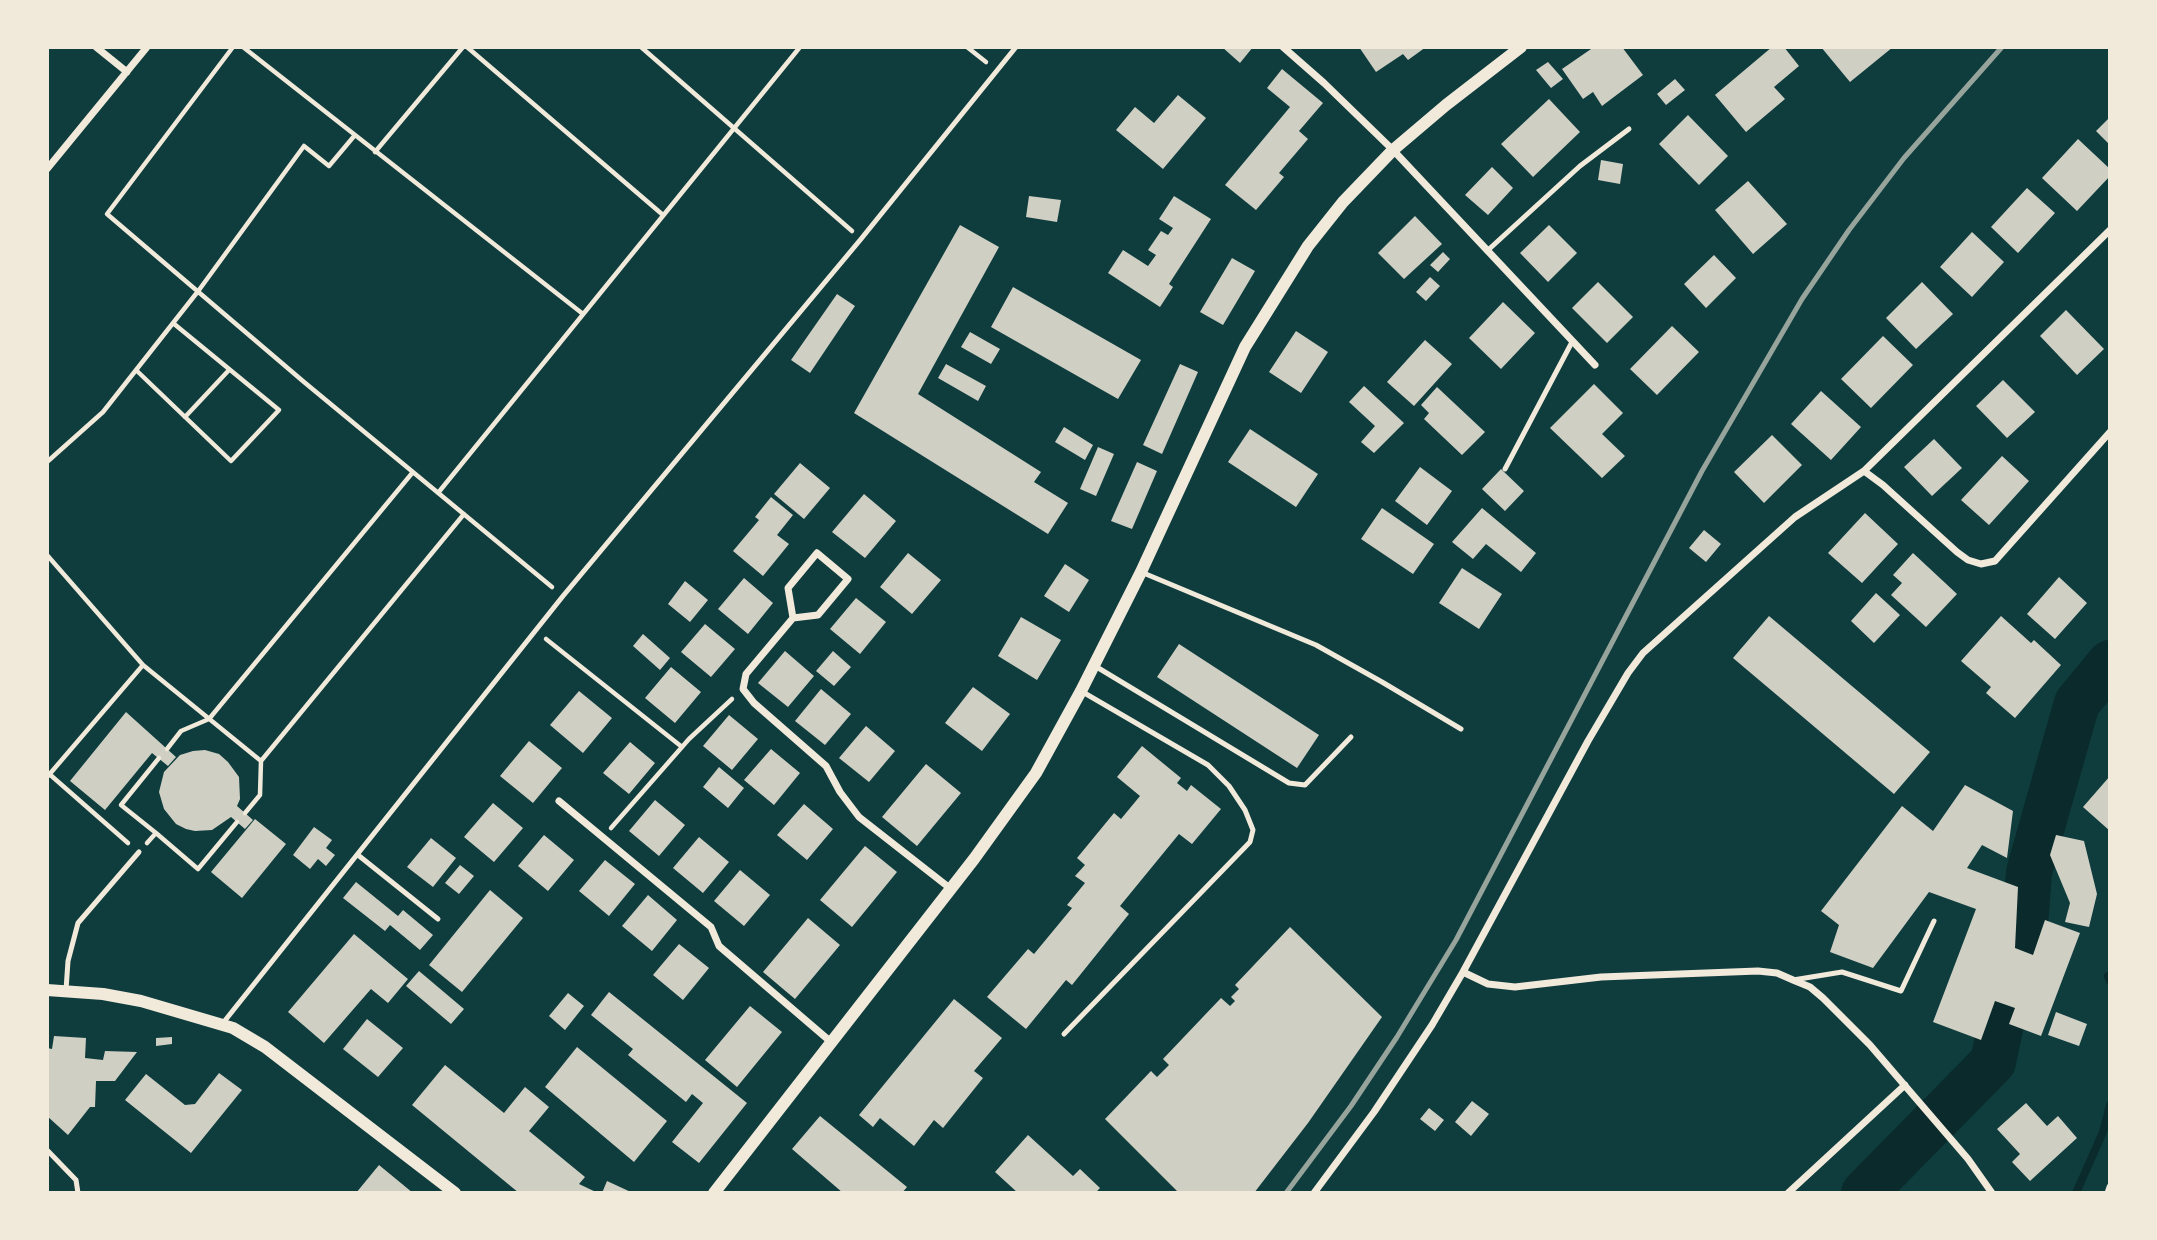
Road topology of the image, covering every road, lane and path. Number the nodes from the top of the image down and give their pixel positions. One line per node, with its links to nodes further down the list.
1 (96, 47): 13 (street)
2 (148, 47): 13 (street)
3 (233, 47): 24 (path)
4 (243, 47): 16 (path)
5 (465, 47): 18 (path); 20 (path)
6 (641, 47): 14 (path)
7 (800, 47): 14 (path)
8 (967, 47): 12 (path)
9 (1016, 47): 12 (lane)
10 (1284, 47): 17 (street)
11 (1521, 47): 17 (street)
12 (996, 71): 22 (lane)
13 (127, 72): 19 (street)
14 (734, 128): 20 (path); 22 (path)
15 (1629, 129): 23 (lane)
16 (355, 135): 18 (path); 24 (path)
17 (1393, 150): 23 (street); 40 (street)
18 (375, 152): 25 (path)
19 (47, 169)
20 (663, 215): 25 (path)
21 (2110, 230): 35 (street)
22 (861, 239): 41 (lane)
23 (1487, 251): 27 (street)
24 (198, 290): 26 (path); 36 (path)
25 (583, 314): 37 (path)
26 (173, 323): 29 (path); 30 (path)
27 (1572, 342): 28 (street); 34 (lane)
28 (1595, 365)
29 (136, 370): 31 (path); 33 (path)
30 (229, 370): 31 (path); 31 (path)
31 (185, 417)
32 (2110, 432): 35 (street)
33 (47, 462)
34 (1505, 469)
35 (1864, 471): 66 (street)
36 (413, 472): 37 (path); 48 (path)
37 (438, 493): 38 (path)
38 (464, 514): 41 (path); 54 (path)
39 (47, 555): 44 (path)
40 (1141, 572): 45 (street); 49 (lane)
41 (563, 596): 43 (lane)
42 (793, 618): 42 (street); 46 (street)
43 (535, 631): 51 (path); 62 (lane)
44 (143, 665): 48 (path); 55 (path)
45 (1094, 665): 47 (street); 50 (lane)
46 (743, 690): 51 (path); 63 (street)
47 (1081, 691): 63 (street); 71 (lane)
48 (209, 719): 52 (path); 54 (path)
49 (1461, 729)
50 (1351, 737)
51 (682, 747): 60 (path)
52 (167, 749)
53 (159, 758): 59 (path)
54 (261, 761): 57 (path)
55 (48, 775): 61 (path)
56 (559, 801): 60 (street)
57 (244, 813)
58 (237, 822): 59 (path)
59 (156, 833): 61 (path)
60 (603, 838): 72 (street)
61 (139, 852): 69 (lane)
62 (358, 855): 64 (lane); 70 (lane)
63 (951, 889): 72 (street)
64 (438, 919)
65 (1934, 920): 67 (lane)
66 (1463, 972): 67 (street); 79 (street)
67 (1793, 979): 73 (street)
68 (47, 990): 69 (street)
69 (66, 990): 70 (street)
70 (222, 1023): 77 (street)
71 (1064, 1034)
72 (831, 1042): 78 (street)
73 (1905, 1085): 80 (street); 81 (street)
74 (47, 1150): 76 (lane)
75 (2110, 1187): 82 (street)
76 (78, 1193)
77 (455, 1193)
78 (714, 1193)
79 (1314, 1193)
80 (1788, 1193)
81 (1992, 1193)
82 (2108, 1193)

